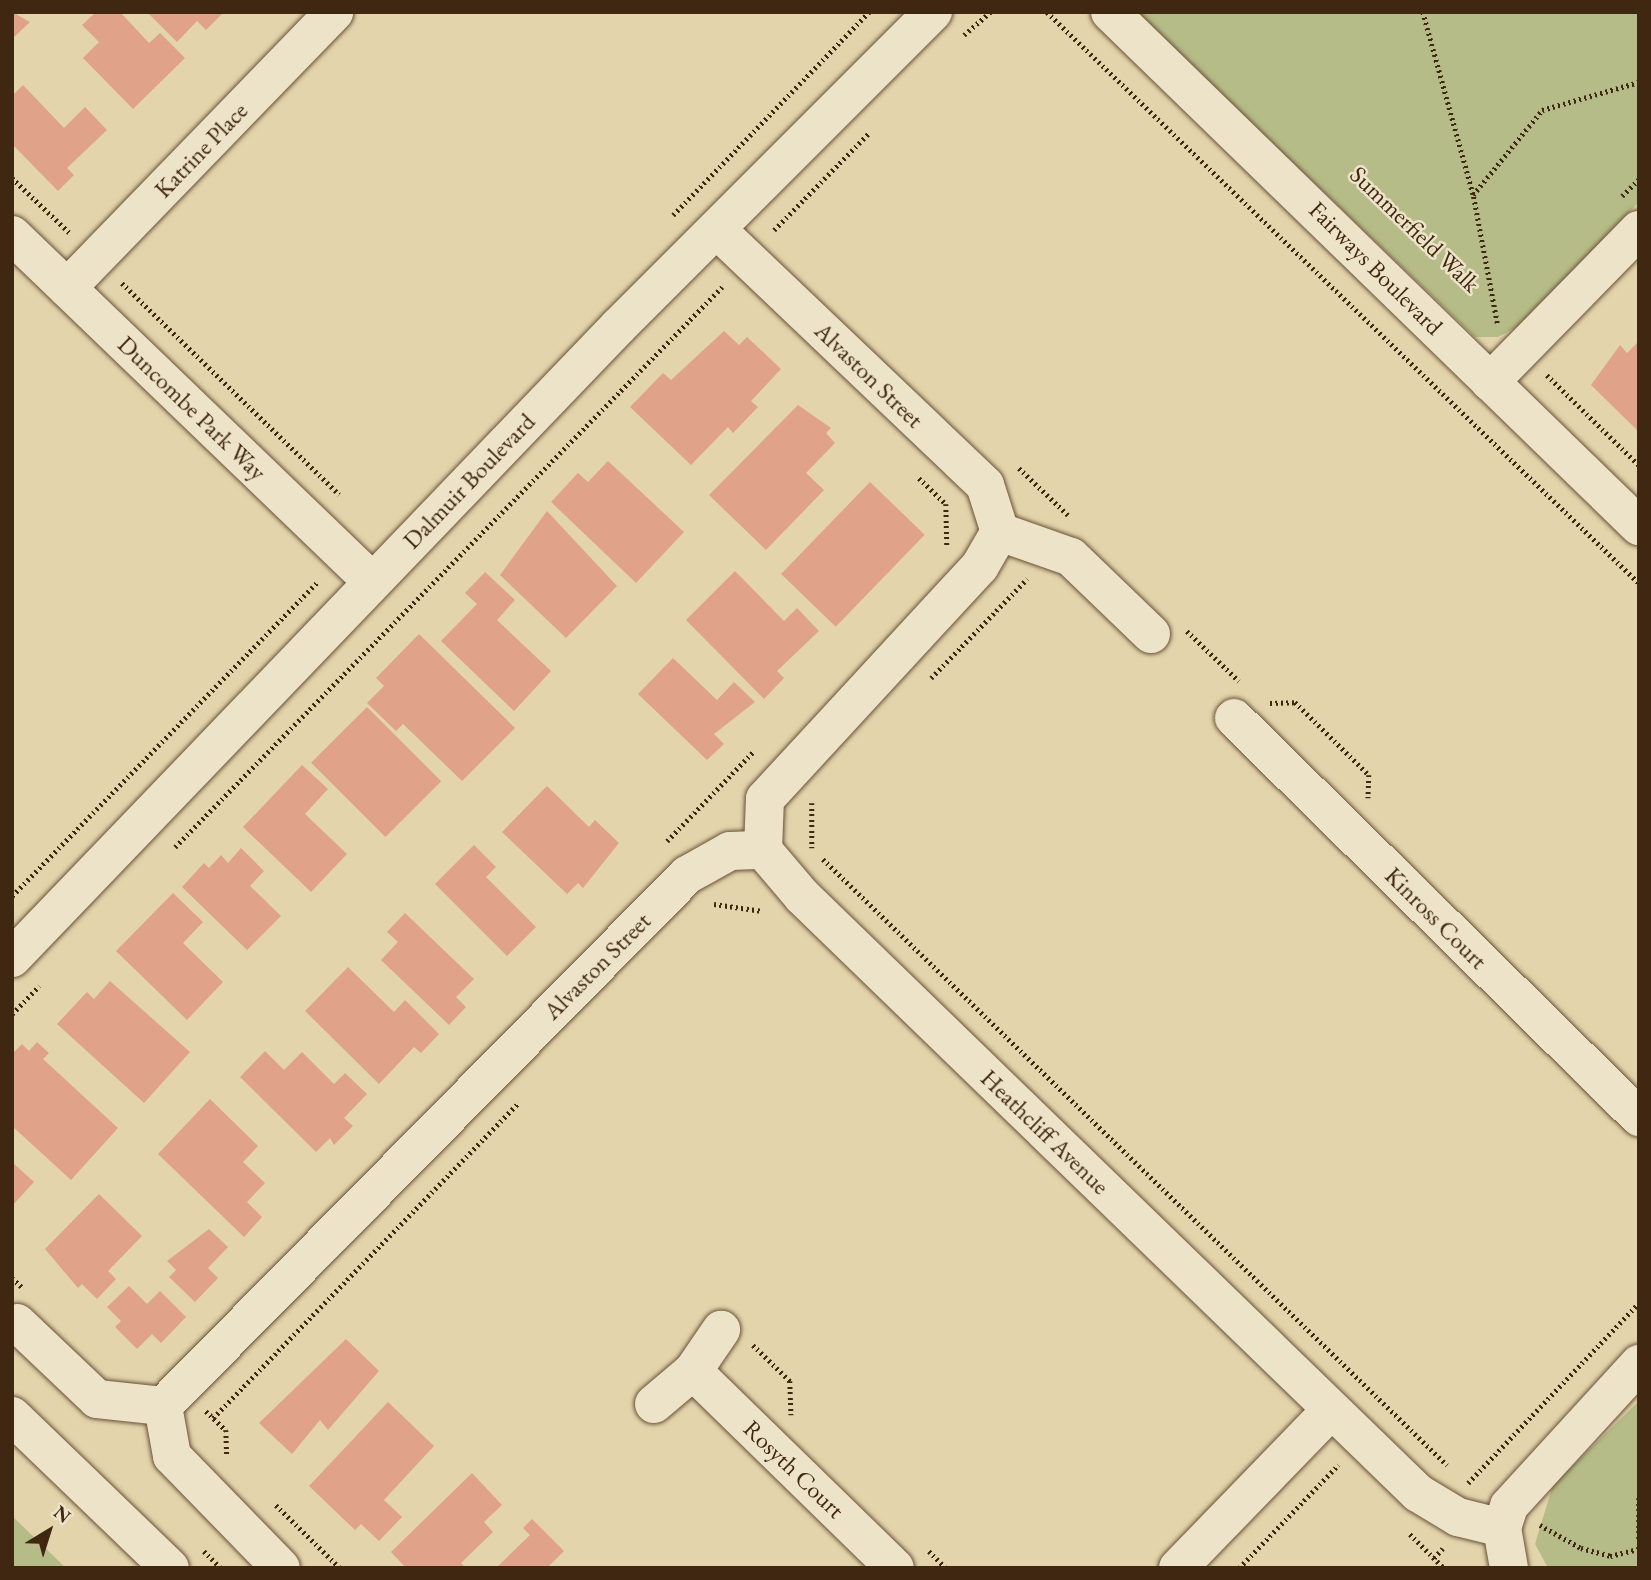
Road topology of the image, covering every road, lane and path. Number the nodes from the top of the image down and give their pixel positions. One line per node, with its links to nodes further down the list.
1 (933, 12): 11 (street, Dalmuir Boulevard)
2 (1047, 12): 29 (path)
3 (1111, 12): 19 (street, Fairways Boulevard)
4 (1424, 13): 9 (path)
5 (330, 14): 13 (street, Katrine Place)
6 (1639, 82): 9 (path)
7 (12, 178): 13 (path)
8 (1639, 179): 10 (path)
9 (1473, 195): 16 (path)
10 (1625, 219): 18 (street)
11 (718, 231): 24 (street, Alvaston Street); 28 (street, Dalmuir Boulevard)
12 (12, 235): 14 (street, Duncombe Park Way)
13 (96, 258): 14 (street, Katrine Place); 22 (path)
14 (67, 288): 28 (street, Duncombe Park Way)
15 (730, 295): 38 (path)
16 (1494, 320): 17 (path, Summerfield Walk); 18 (path); 18 (path, Summerfield Walk)
17 (1486, 323)
18 (1513, 333): 19 (street); 20 (path)
19 (1490, 382): 23 (street, Fairways Boulevard)
20 (1639, 465)
21 (907, 466): 26 (path)
22 (343, 497)
23 (1639, 527)
24 (1000, 532): 25 (street); 36 (street)
25 (1054, 551): 30 (street); 31 (path)
26 (947, 552)
27 (309, 570): 39 (path)
28 (372, 581): 42 (street, Dalmuir Boulevard)
29 (1639, 583)
30 (1151, 634)
31 (928, 681)
32 (1234, 718): 46 (street, Kinross Court)
33 (763, 743): 37 (path)
34 (821, 792): 35 (path)
35 (812, 848)
36 (763, 850): 52 (street, Alvaston Street); 54 (street, Heathcliff Avenue)
37 (656, 853)
38 (167, 854)
39 (12, 896)
40 (702, 914): 41 (path)
41 (767, 915)
42 (12, 958)
43 (51, 974): 44 (path)
44 (12, 1014)
45 (520, 1102): 56 (path)
46 (1639, 1118)
47 (1639, 1303): 59 (path)
48 (17, 1323): 52 (street)
49 (732, 1333): 51 (street); 57 (path)
50 (1639, 1364): 62 (street)
51 (692, 1371): 53 (street); 65 (street, Rosyth Court)
52 (172, 1396): 56 (path); 67 (street)
53 (654, 1404)
54 (1331, 1410): 62 (street, Heathcliff Avenue); 70 (street)
55 (12, 1416): 66 (street)
56 (213, 1418): 58 (path)
57 (800, 1426)
58 (237, 1467)
59 (1467, 1484)
60 (265, 1494): 68 (path)
61 (1639, 1498): 63 (path)
62 (1505, 1517): 64 (path); 71 (street)
63 (1639, 1541)
64 (1639, 1549)
65 (911, 1558): 69 (path)
66 (170, 1568)
67 (281, 1568)
68 (340, 1568)
69 (946, 1568)
70 (1178, 1568)
71 (1509, 1568)

